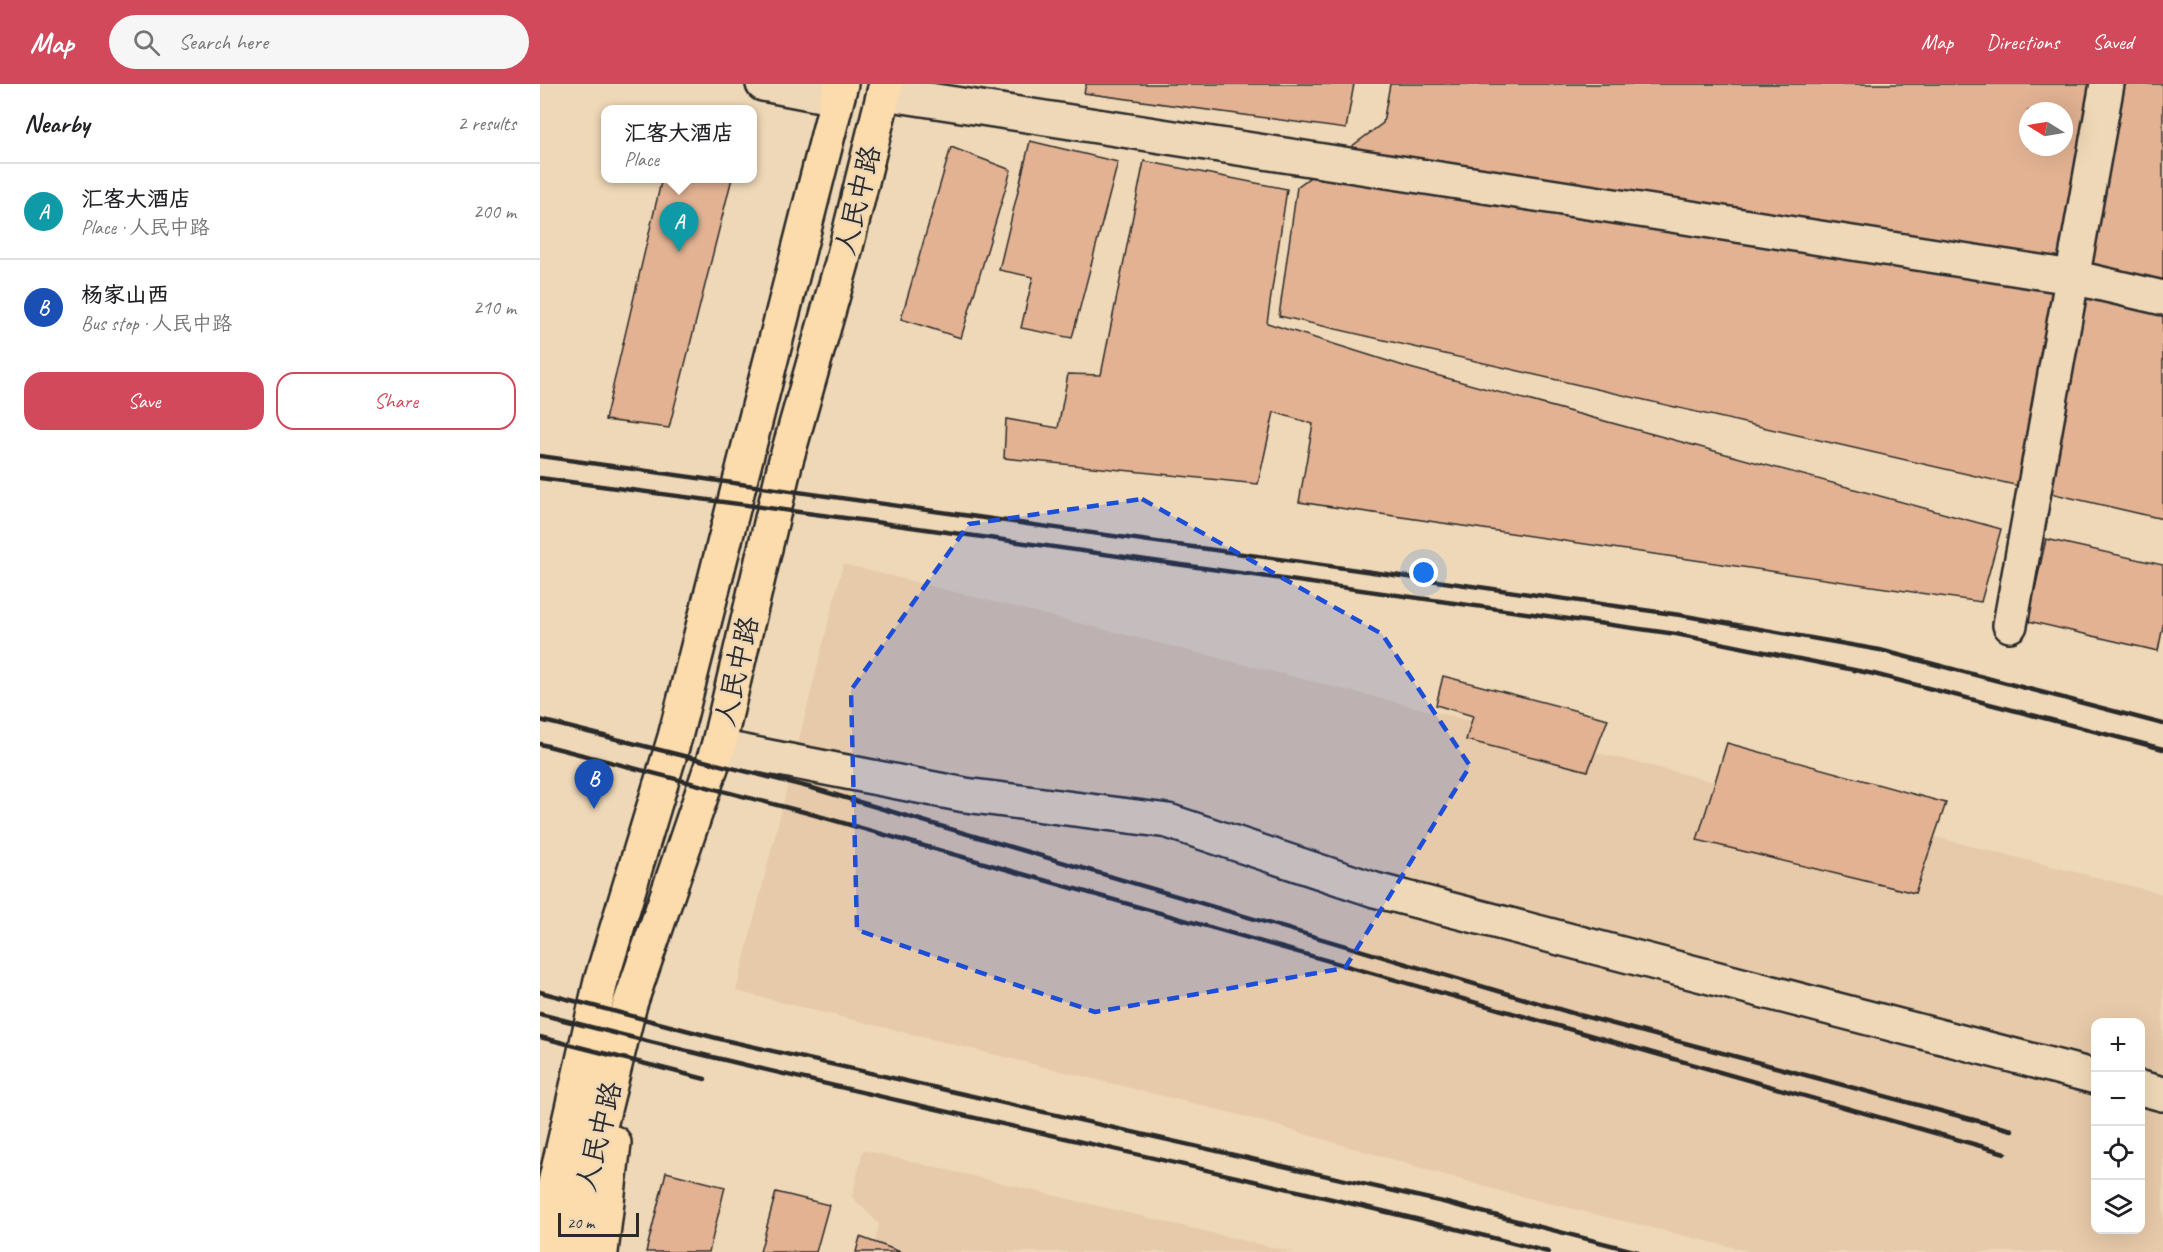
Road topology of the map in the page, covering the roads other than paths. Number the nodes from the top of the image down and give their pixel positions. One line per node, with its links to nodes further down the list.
1 (763, 84): 4 (street)
2 (2107, 84): 5 (street)
3 (885, 88): 5 (street); 8 (main road, 人民中路)
4 (839, 91): 9 (main road, 人民中路)
5 (2072, 278): 6 (street); 7 (street)
6 (2163, 298)
7 (2010, 625)
8 (718, 747): 10 (main road, 人民中路); 11 (street)
9 (601, 981): 14 (main road); 15 (main road, 人民中路)
10 (630, 1004): 16 (main road, 人民中路); 17 (main road)
11 (2091, 1076)
12 (2145, 1089): 13 (street)
13 (2163, 1094)
14 (540, 1148)
15 (540, 1249)
16 (569, 1252)
17 (601, 1252)

